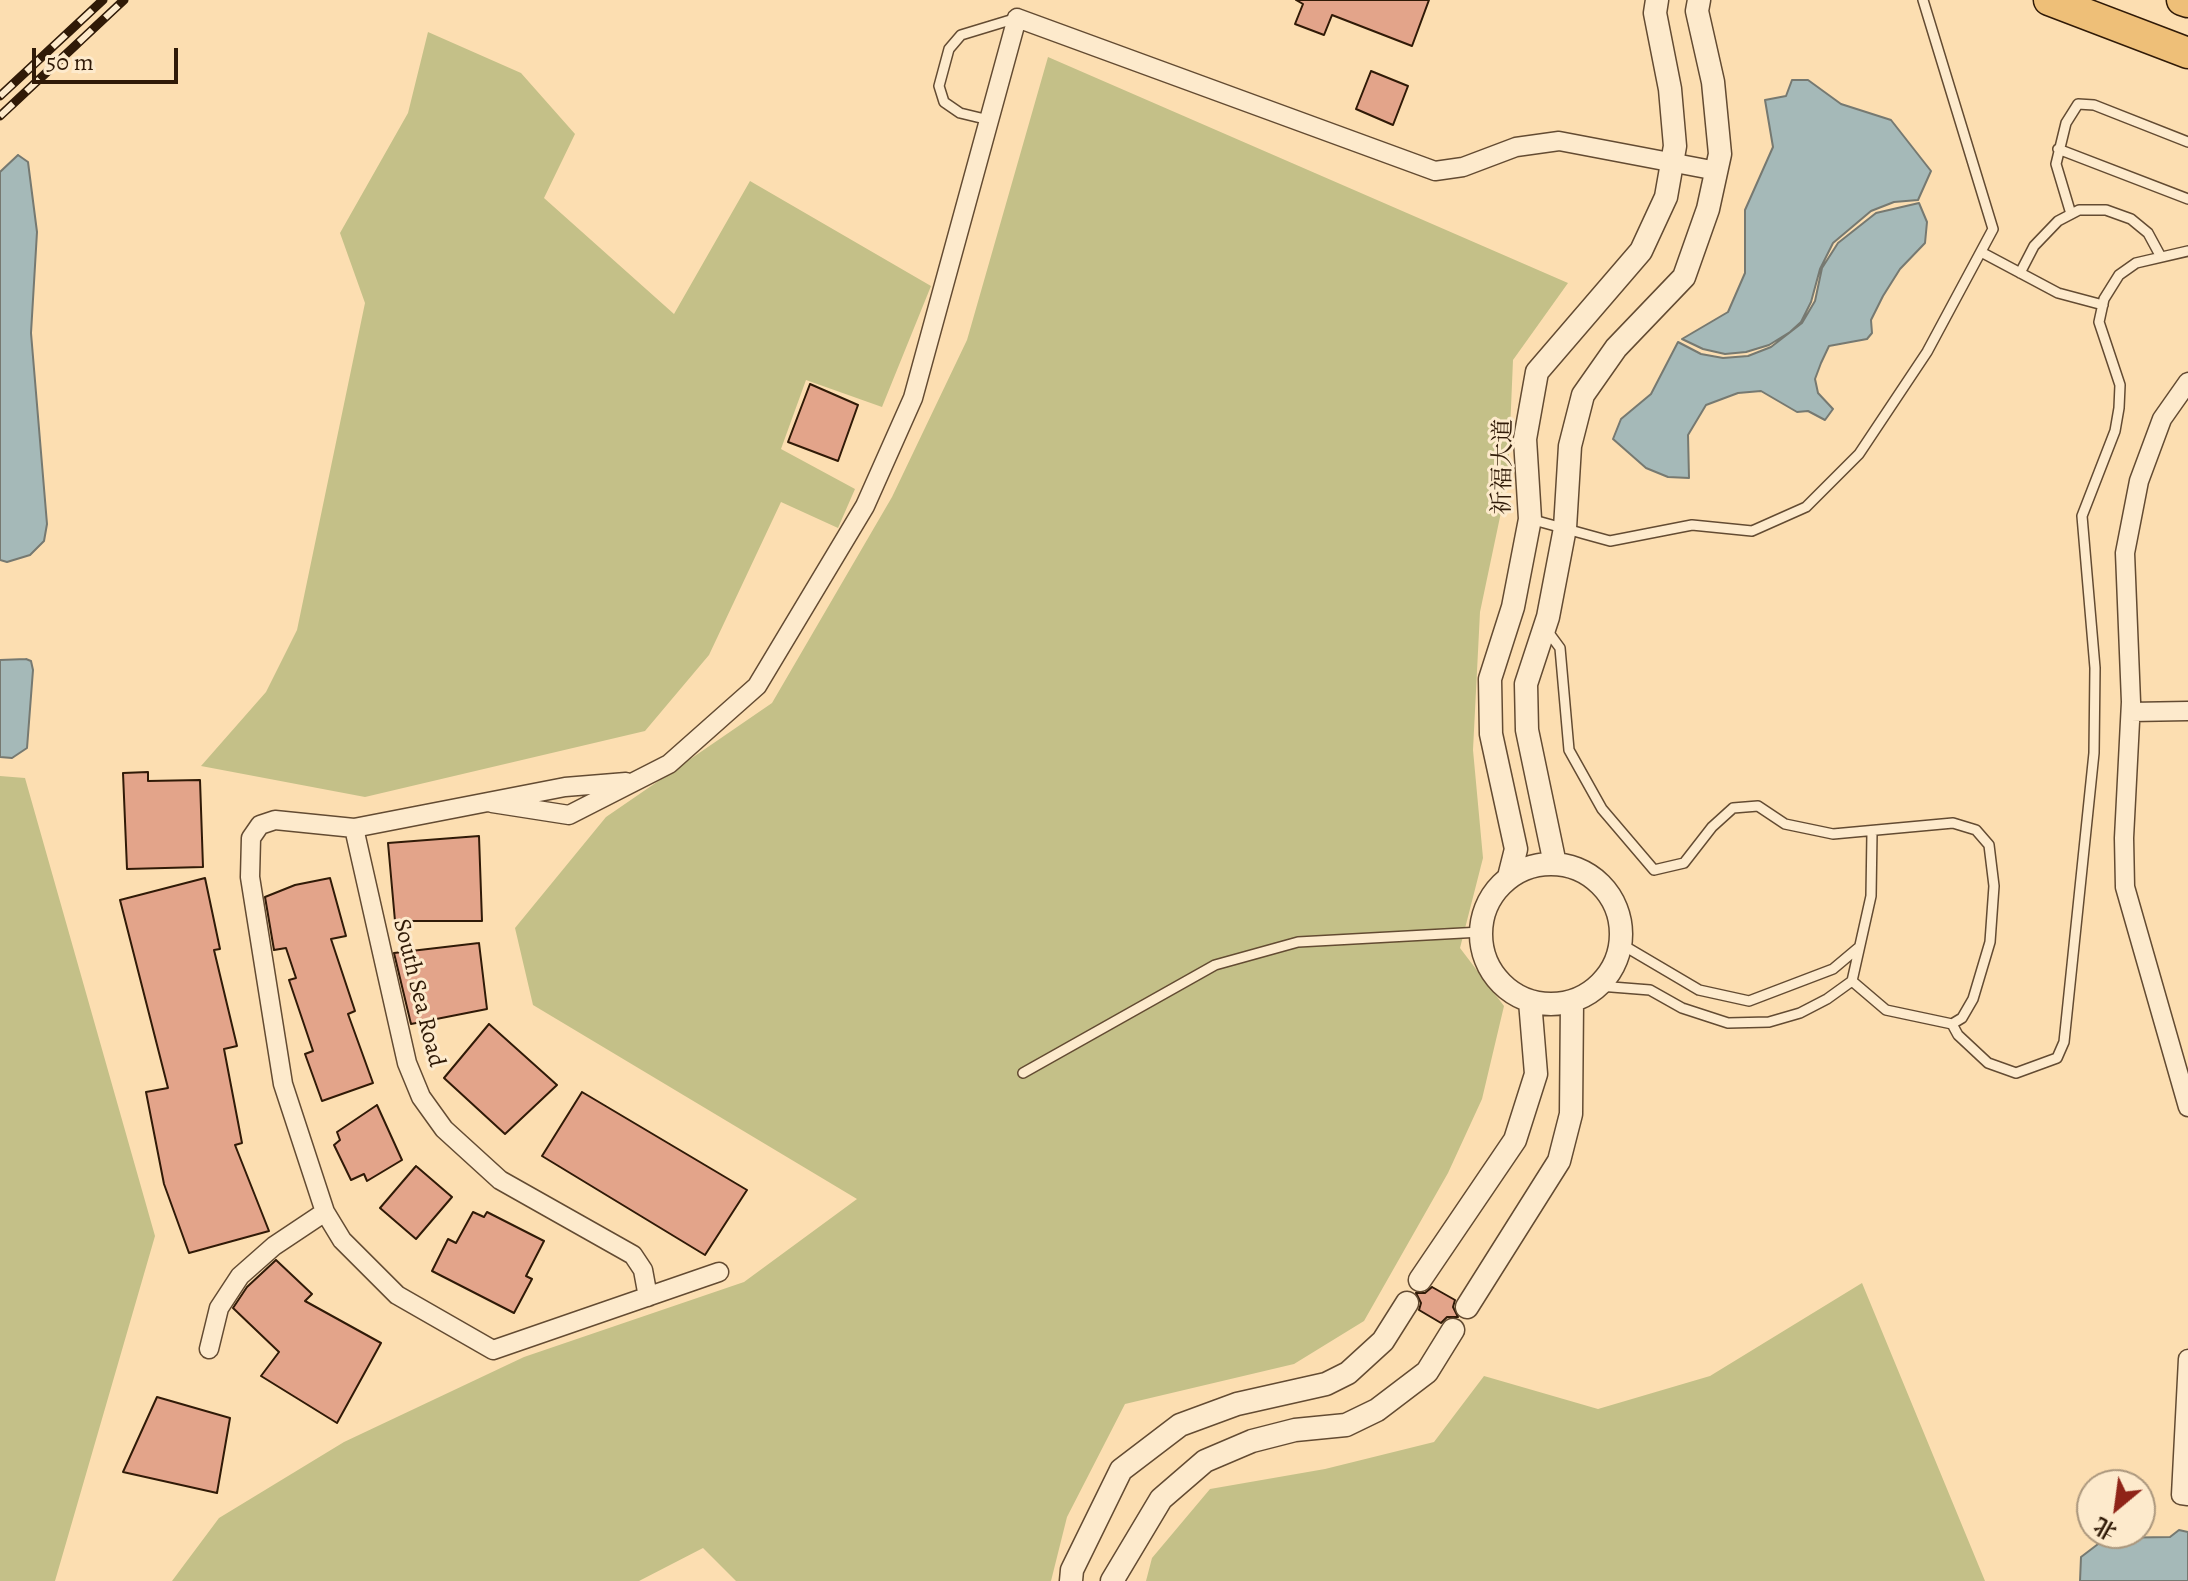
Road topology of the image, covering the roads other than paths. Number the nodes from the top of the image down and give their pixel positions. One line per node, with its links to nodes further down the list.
1 (1657, 0): 12 (street, 祈福大道)
2 (1699, 0): 13 (street)
3 (1923, 0): 17 (lane)
4 (2049, 0): 8 (highway)
5 (2182, 0): 6 (highway)
6 (2188, 2)
7 (1017, 18): 9 (street); 9 (lane); 12 (street)
8 (2188, 53)
9 (989, 120): 27 (street)
10 (2188, 142): 11 (lane)
11 (2058, 149): 14 (lane); 15 (lane)
12 (1672, 163): 13 (street); 22 (street, 祈福大道)
13 (1717, 171): 23 (street)
14 (2188, 199)
15 (2071, 214): 18 (lane); 19 (lane)
16 (2188, 251): 18 (lane)
17 (1981, 252): 19 (lane); 23 (lane)
18 (2161, 257): 20 (lane)
19 (2020, 273): 20 (lane)
20 (2103, 305): 40 (lane)
21 (2188, 382): 26 (street)
22 (1530, 519): 23 (lane); 32 (street, 祈福大道)
23 (1565, 528): 24 (street)
24 (1544, 626): 30 (lane); 31 (street)
25 (2188, 711): 26 (street)
26 (2131, 712): 42 (street)
27 (633, 782): 28 (street); 28 (street)
28 (492, 803): 29 (street)
29 (354, 828): 43 (street); 46 (street, South Sea Road)
30 (1872, 833): 35 (lane); 40 (lane)
31 (1555, 864): 32 (street); 34 (street)
32 (1509, 877): 33 (street)
33 (1481, 932): 38 (street); 41 (lane)
34 (1621, 944): 35 (lane); 37 (street)
35 (1858, 948): 36 (lane)
36 (1852, 981): 37 (lane); 40 (lane)
37 (1599, 986): 39 (street)
38 (1530, 1001): 39 (street); 45 (street)
39 (1572, 1001): 48 (street)
40 (1952, 1024)
41 (1023, 1073)
42 (2188, 1107)
43 (325, 1212): 46 (street); 50 (street)
44 (719, 1272): 46 (street)
45 (1420, 1280)
46 (648, 1297)
47 (1407, 1303): 53 (street)
48 (1467, 1307)
49 (1453, 1330): 54 (street)
50 (209, 1349)
51 (2188, 1359): 52 (street)
52 (2188, 1496)
53 (1071, 1581)
54 (1112, 1581)

